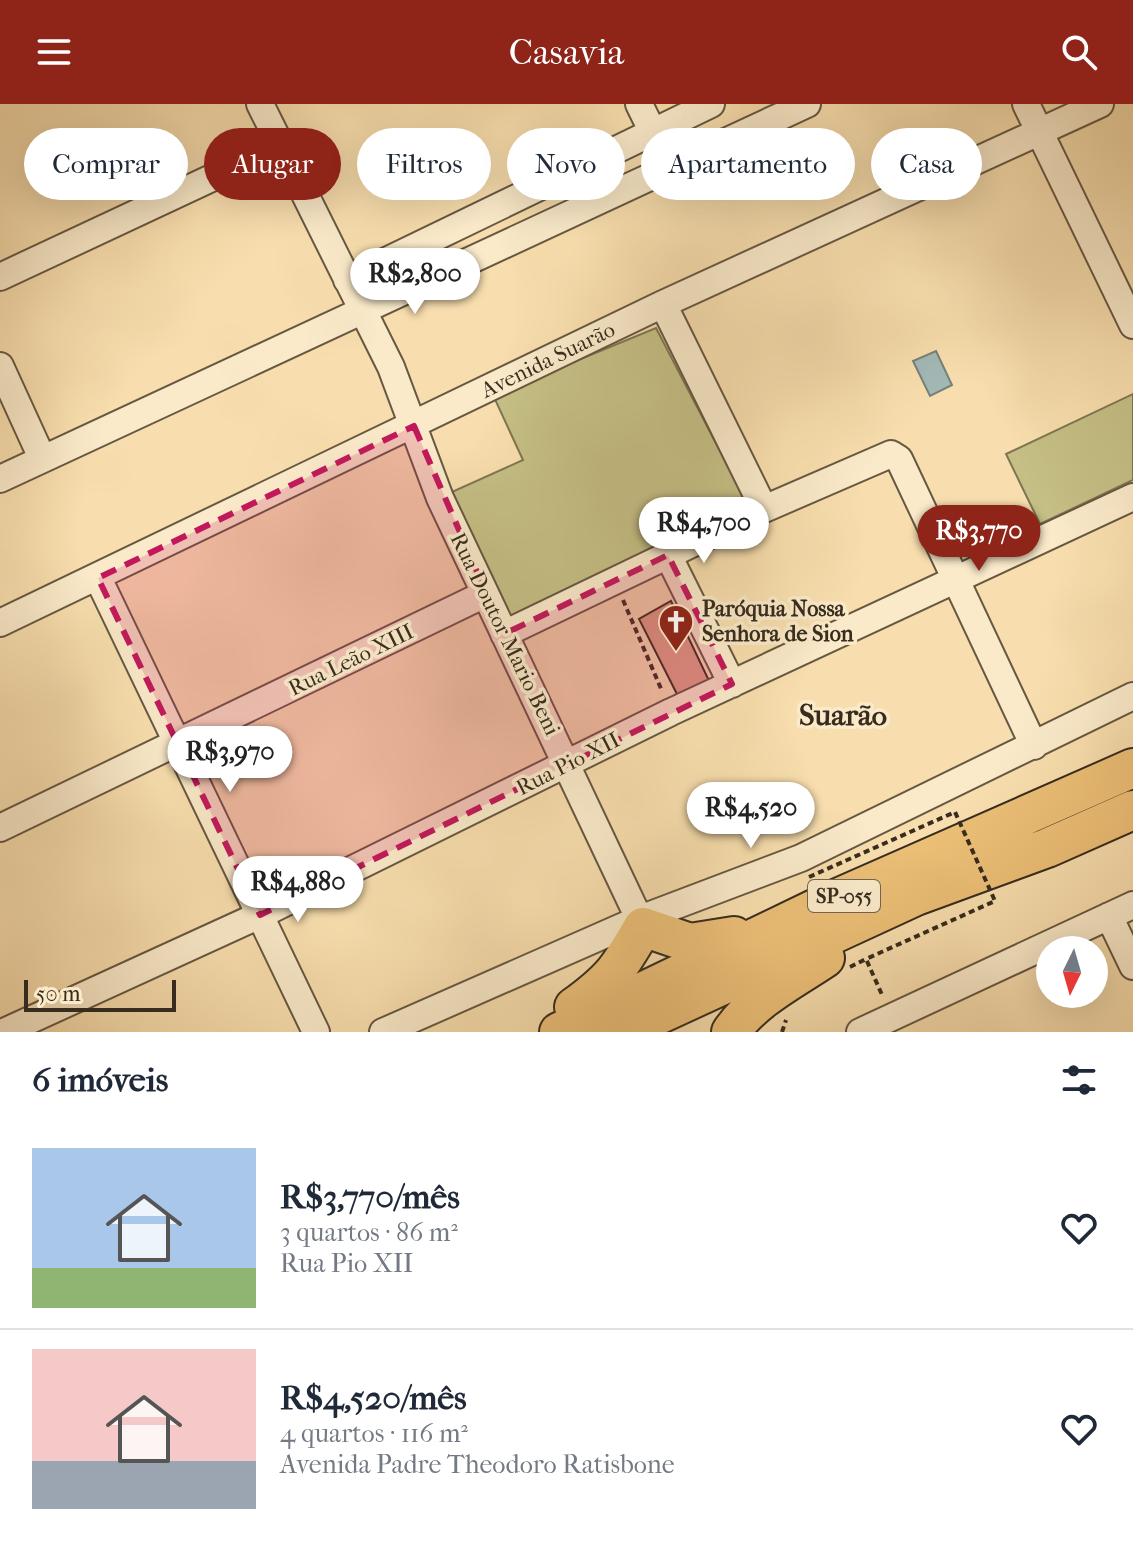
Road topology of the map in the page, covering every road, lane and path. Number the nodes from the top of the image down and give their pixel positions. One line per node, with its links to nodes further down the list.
1 (260, 104): 7 (street, Rua Doutor Mario Beni)
2 (639, 104): 8 (street)
3 (711, 104): 9 (street)
4 (807, 104): 10 (street)
5 (1026, 104): 11 (street)
6 (1100, 104): 11 (street, Avenida Suarão)
7 (271, 128)
8 (650, 128)
9 (660, 128)
10 (757, 128)
11 (1038, 132): 18 (street, Avenida Suarão); 20 (street)
12 (641, 137): 17 (street)
13 (204, 182): 16 (street)
14 (641, 183): 19 (street)
15 (307, 200): 17 (street, Rua Doutor Mario Beni)
16 (0, 277)
17 (347, 280): 19 (street, Rua Doutor Mario Beni)
18 (663, 304): 22 (street, Avenida Suarão); 26 (street)
19 (362, 312): 22 (street, Rua Doutor Mario Beni); 23 (street)
20 (1133, 325)
21 (0, 366): 23 (street)
22 (414, 426): 28 (street, Avenida Suarão); 31 (street, Rua Doutor Mario Beni)
23 (42, 458): 24 (street)
24 (0, 479)
25 (1133, 497): 30 (street, Rua Pio XII)
26 (764, 509): 27 (street); 30 (street)
27 (668, 555): 29 (street); 34 (street)
28 (98, 578): 32 (street, Avenida Suarão); 37 (street)
29 (614, 579): 33 (street); 36 (path)
30 (955, 581): 34 (street, Rua Pio XII); 38 (street)
31 (485, 594): 33 (street, Rua Doutor Mario Beni); 37 (street, Rua Leão XIII)
32 (0, 623)
33 (504, 634): 39 (street, Rua Doutor Mario Beni)
34 (732, 684): 36 (street, Rua Pio XII)
35 (1133, 696): 38 (street)
36 (671, 712): 39 (street, Rua Pio XII)
37 (178, 744): 42 (street, Rua Leão XIII); 46 (street)
38 (1034, 746): 47 (street)
39 (568, 764): 46 (street, Rua Pio XII); 47 (street, Rua Doutor Mario Beni)
40 (1133, 768): 43 (highway, SP-055)
41 (1133, 810): 44 (highway, SP-055)
42 (0, 828)
43 (820, 889): 47 (highway); 49 (path, bridge); 54 (highway, SP-055)
44 (916, 896): 55 (highway, SP-055); 56 (highway)
45 (1121, 911): 48 (street); 49 (street)
46 (260, 915): 50 (street, Rua Pio XII); 51 (street)
47 (642, 923): 52 (street); 53 (highway)
48 (1133, 966)
49 (892, 1017): 57 (street)
50 (4, 1032)
51 (316, 1032)
52 (383, 1032)
53 (537, 1032)
54 (559, 1032)
55 (621, 1032)
56 (731, 1032)
57 (860, 1032)

